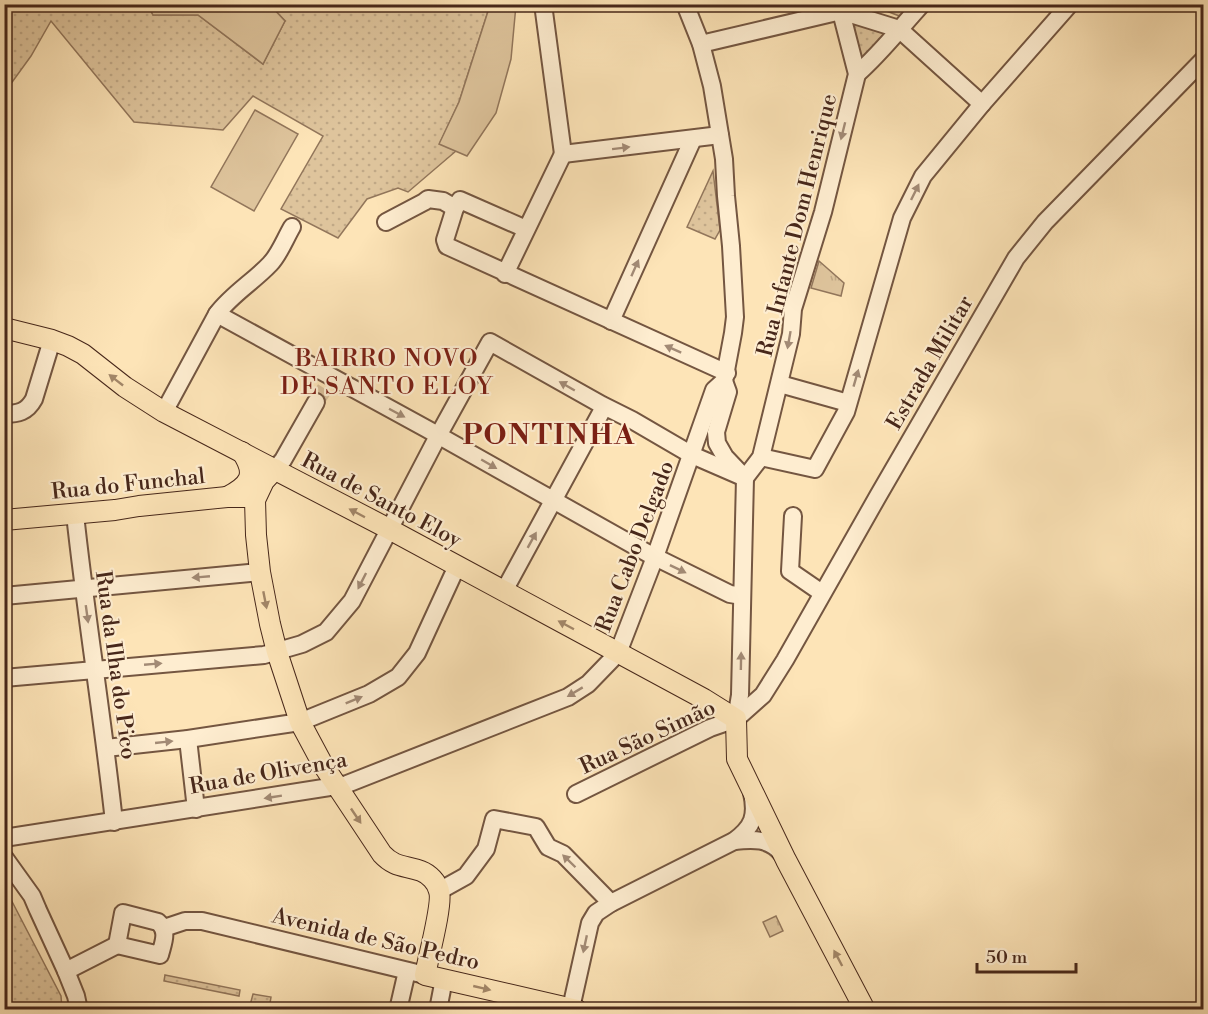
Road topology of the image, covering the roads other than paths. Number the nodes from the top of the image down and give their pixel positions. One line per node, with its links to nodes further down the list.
1 (543, 4): 13 (street)
2 (685, 4): 7 (street)
3 (922, 4): 6 (street)
4 (1070, 4): 10 (street)
5 (840, 8): 6 (street); 7 (street); 9 (street)
6 (899, 29): 9 (street); 10 (street)
7 (701, 44): 11 (street)
8 (1203, 59): 48 (street, Estrada Militar)
9 (857, 74): 24 (street, Rua Infante Dom Henrique, one-way to 24)
10 (982, 104): 26 (street, one-way to 10)
11 (720, 135): 12 (street); 23 (street)
12 (693, 139): 13 (street, one-way to 12); 20 (street, one-way to 12)
13 (563, 154): 17 (street)
14 (455, 208): 15 (street); 17 (street); 18 (street)
15 (386, 222)
16 (292, 227): 19 (street)
17 (526, 229): 18 (street)
18 (506, 274): 20 (street)
19 (217, 314): 28 (street); 30 (street, one-way to 30)
20 (611, 321): 23 (street, one-way to 20)
21 (4, 328): 22 (main road, Rua de Santo Eloy)
22 (52, 340): 28 (main road, Rua de Santo Eloy, one-way to 22); 29 (street)
23 (725, 377): 32 (street, Rua Cabo Delgado); 35 (street)
24 (780, 384): 26 (street); 33 (street, Rua Infante Dom Henrique)
25 (316, 402): 34 (street)
26 (848, 403): 33 (street)
27 (604, 407): 30 (street, one-way to 30); 32 (street); 38 (street)
28 (164, 412): 31 (main road, Rua de Santo Eloy)
29 (4, 414)
30 (438, 436): 38 (street, one-way to 38); 42 (street)
31 (242, 452): 34 (main road, Rua de Santo Eloy); 36 (main road)
32 (692, 455): 35 (street); 43 (street, Rua Cabo Delgado)
33 (761, 457): 35 (street)
34 (275, 469): 37 (main road); 42 (main road, Rua de Santo Eloy, one-way to 34)
35 (745, 478): 50 (street)
36 (227, 497): 37 (main road, Rua do Funchal); 39 (main road, Rua do Funchal)
37 (255, 500): 45 (main road)
38 (553, 501): 43 (street); 47 (street, one-way to 38)
39 (75, 514): 41 (main road, Rua do Funchal); 46 (street, Rua da Ilha do Pico)
40 (793, 516): 48 (street)
41 (4, 520)
42 (389, 529): 44 (main road, Rua de Santo Eloy); 51 (street, one-way to 51)
43 (655, 557): 50 (street, one-way to 50); 52 (street, Rua Cabo Delgado)
44 (457, 566): 47 (main road, Rua de Santo Eloy); 56 (street, one-way to 44)
45 (260, 572): 46 (street, one-way to 46); 51 (main road, one-way to 51)
46 (83, 588): 49 (street); 53 (street, Rua da Ilha do Pico, one-way to 53)
47 (504, 591): 52 (main road, Rua de Santo Eloy, one-way to 47)
48 (822, 593): 55 (street, Estrada Militar)
49 (4, 596)
50 (742, 596): 55 (street, one-way to 50)
51 (277, 652): 53 (street, one-way to 51); 56 (main road)
52 (618, 653): 55 (main road, Rua de Santo Eloy); 59 (street, Rua de Olivença, one-way to 59)
53 (95, 669): 54 (street); 58 (street, Rua da Ilha do Pico)
54 (4, 678)
55 (736, 719): 60 (main road); 61 (street, Rua São Simão)
56 (300, 722): 57 (street); 59 (main road)
57 (188, 739): 58 (street, one-way to 57); 62 (street)
58 (106, 748): 63 (street, Rua da Ilha do Pico)
59 (336, 786): 62 (street, Rua de Olivença, one-way to 62); 68 (main road, one-way to 68)
60 (750, 786): 65 (street); 67 (main road)
61 (576, 794)
62 (196, 809): 63 (street, Rua de Olivença)
63 (114, 822): 64 (street, Rua de Olivença)
64 (4, 838)
65 (734, 842): 67 (street); 69 (street)
66 (4, 857): 72 (street)
67 (786, 860): 79 (main road, one-way to 67)
68 (439, 891): 69 (street, one-way to 68); 73 (main road)
69 (610, 903): 75 (street, one-way to 75)
70 (164, 928): 71 (street); 71 (street); 73 (street, Avenida de São Pedro)
71 (117, 945): 72 (street)
72 (66, 971): 76 (street)
73 (416, 973): 74 (main road, Avenida de São Pedro); 77 (street)
74 (444, 979): 75 (main road, Avenida de São Pedro, one-way to 75); 78 (street)
75 (563, 1008)
76 (79, 1010)
77 (398, 1010)
78 (438, 1010)
79 (865, 1010)

